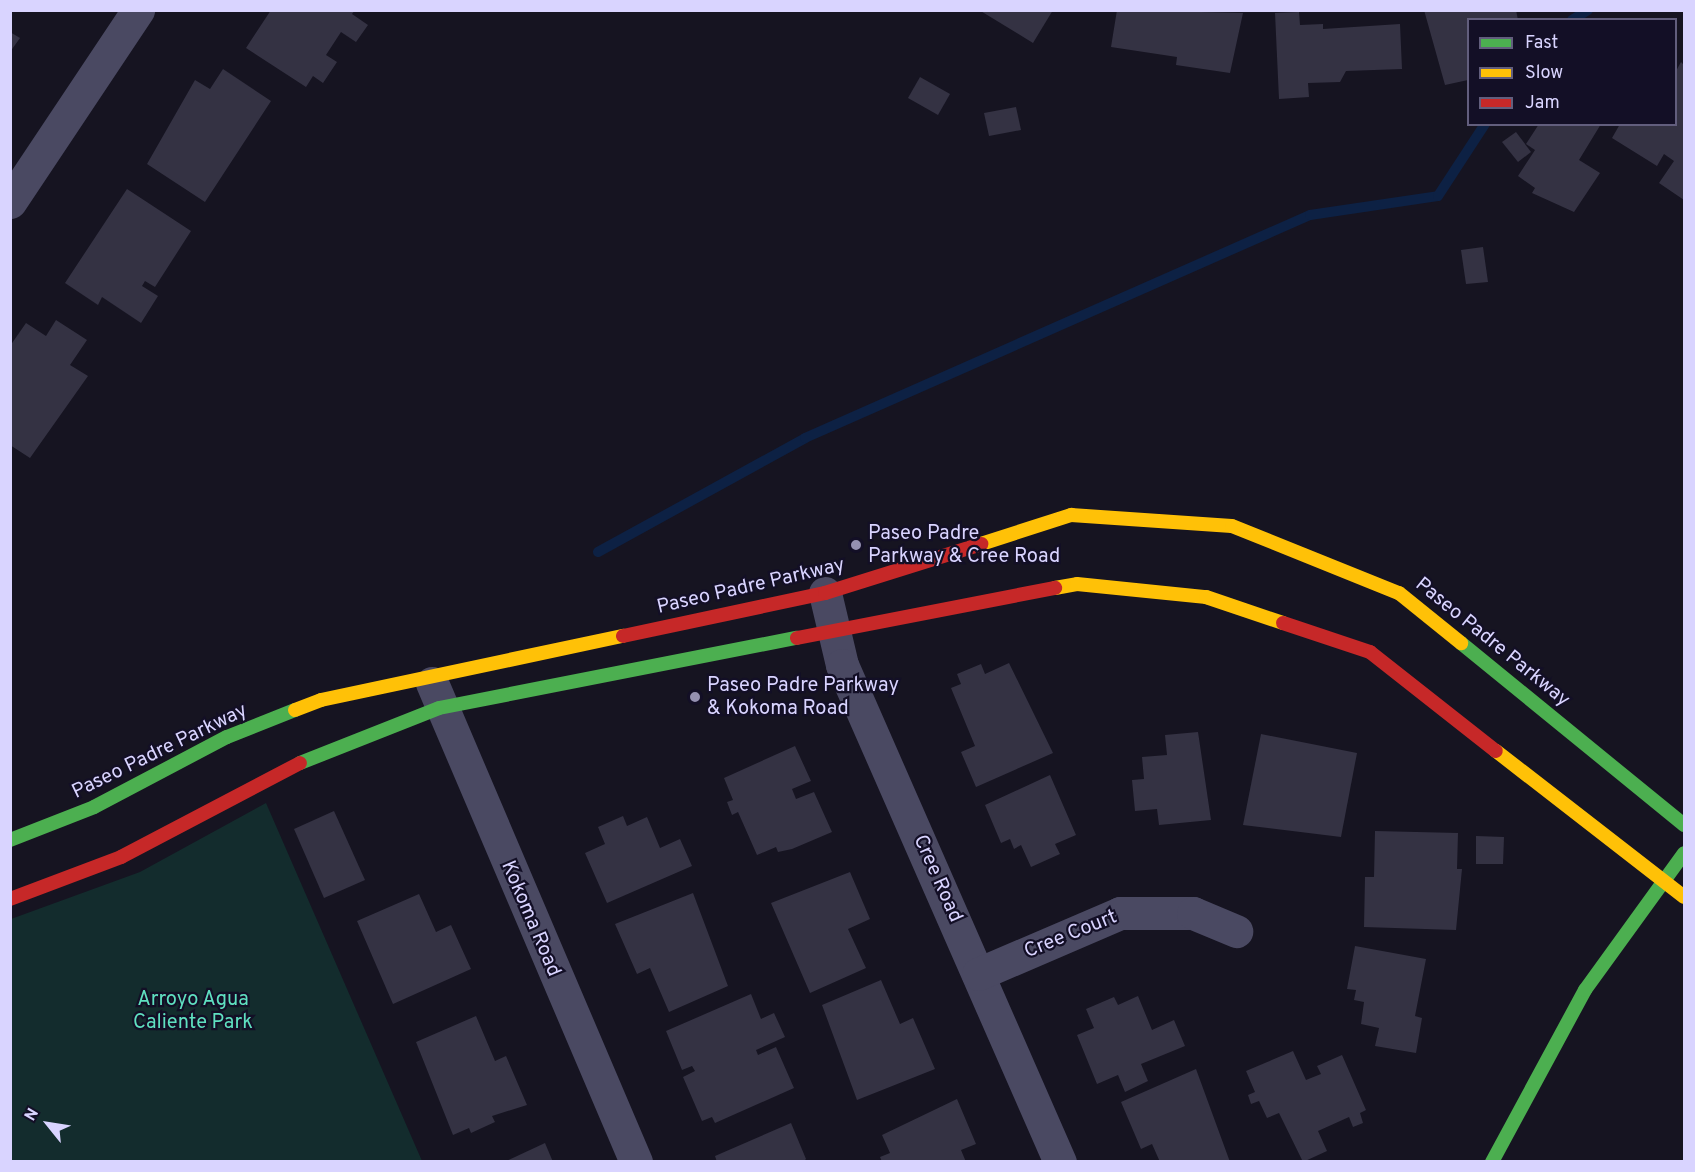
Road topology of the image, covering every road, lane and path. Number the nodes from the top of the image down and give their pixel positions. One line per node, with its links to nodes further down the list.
1 (138, 10): 2 (street)
2 (10, 202)
3 (825, 593): 4 (street, Cree Road); 5 (main road, Paseo Padre Parkway); 7 (main road, Paseo Padre Parkway)
4 (838, 633): 6 (main road); 10 (main road); 14 (street, Cree Road)
5 (429, 675): 6 (street, Kokoma Road); 8 (main road, Paseo Padre Parkway)
6 (439, 708): 12 (main road); 15 (street, Kokoma Road)
7 (1684, 825)
8 (10, 840)
9 (1684, 853): 10 (main road)
10 (1663, 880): 11 (main road); 17 (main road)
11 (1684, 897)
12 (10, 899)
13 (1236, 932): 14 (street, Cree Court)
14 (978, 974): 16 (street, Cree Road)
15 (636, 1161)
16 (1060, 1161)
17 (1492, 1161)

